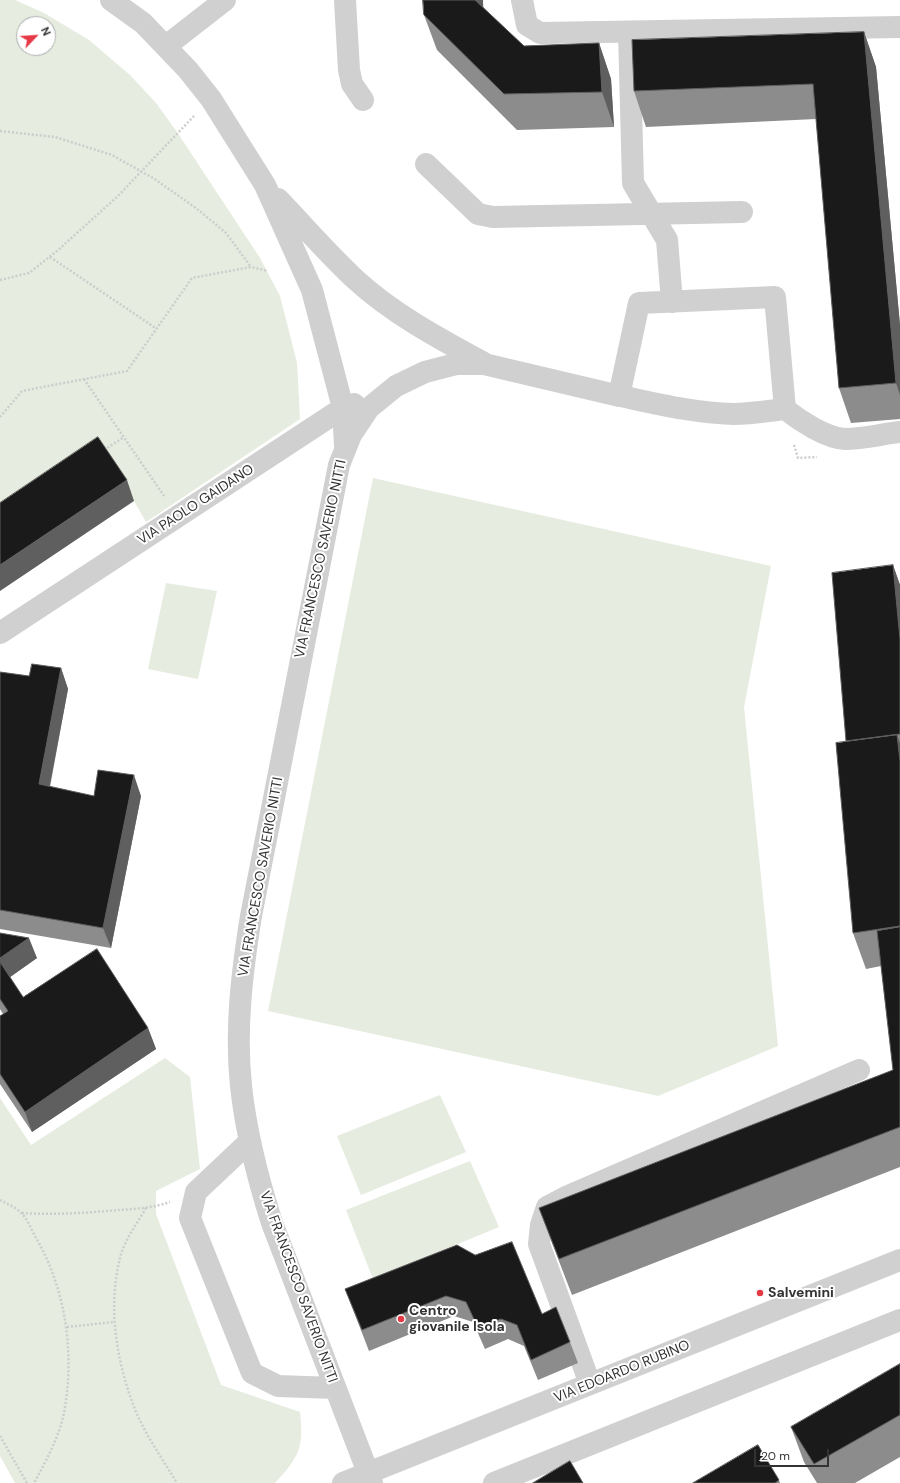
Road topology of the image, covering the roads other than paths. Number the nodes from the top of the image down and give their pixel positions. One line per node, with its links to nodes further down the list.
1 (111, 0): 7 (street, VIA FRANCESCO SAVERIO NITTI)
2 (226, 0): 7 (street)
3 (345, 0): 8 (street)
4 (522, 0): 6 (street)
5 (900, 27): 6 (street)
6 (629, 33): 12 (street)
7 (166, 46): 10 (street, VIA FRANCESCO SAVERIO NITTI)
8 (363, 100)
9 (426, 164): 12 (street)
10 (265, 185): 14 (street, VIA FRANCESCO SAVERIO NITTI); 17 (street, VIA FRANCESCO SAVERIO NITTI)
11 (742, 212): 12 (street)
12 (652, 213): 13 (street)
13 (672, 302): 16 (street); 18 (street)
14 (484, 364): 15 (street, VIA FRANCESCO SAVERIO NITTI); 16 (street, VIA FRANCESCO SAVERIO NITTI)
15 (396, 386): 17 (street, VIA PAOLO GAIDANO); 20 (street, VIA FRANCESCO SAVERIO NITTI)
16 (619, 396): 18 (street, VIA FRANCESCO SAVERIO NITTI)
17 (343, 408): 20 (street, VIA FRANCESCO SAVERIO NITTI); 21 (street, VIA PAOLO GAIDANO)
18 (785, 409): 19 (street)
19 (900, 432)
20 (345, 447): 23 (street, VIA FRANCESCO SAVERIO NITTI)
21 (0, 633)
22 (859, 1070): 26 (street)
23 (250, 1141): 27 (street, VIA FRANCESCO SAVERIO NITTI); 27 (street)
24 (900, 1260): 26 (street, VIA EDOARDO RUBINO)
25 (900, 1320): 30 (street)
26 (590, 1384): 28 (street, VIA EDOARDO RUBINO)
27 (335, 1388): 28 (street, VIA FRANCESCO SAVERIO NITTI)
28 (370, 1478): 29 (street, VIA EDOARDO RUBINO)
29 (343, 1483)
30 (494, 1483)

